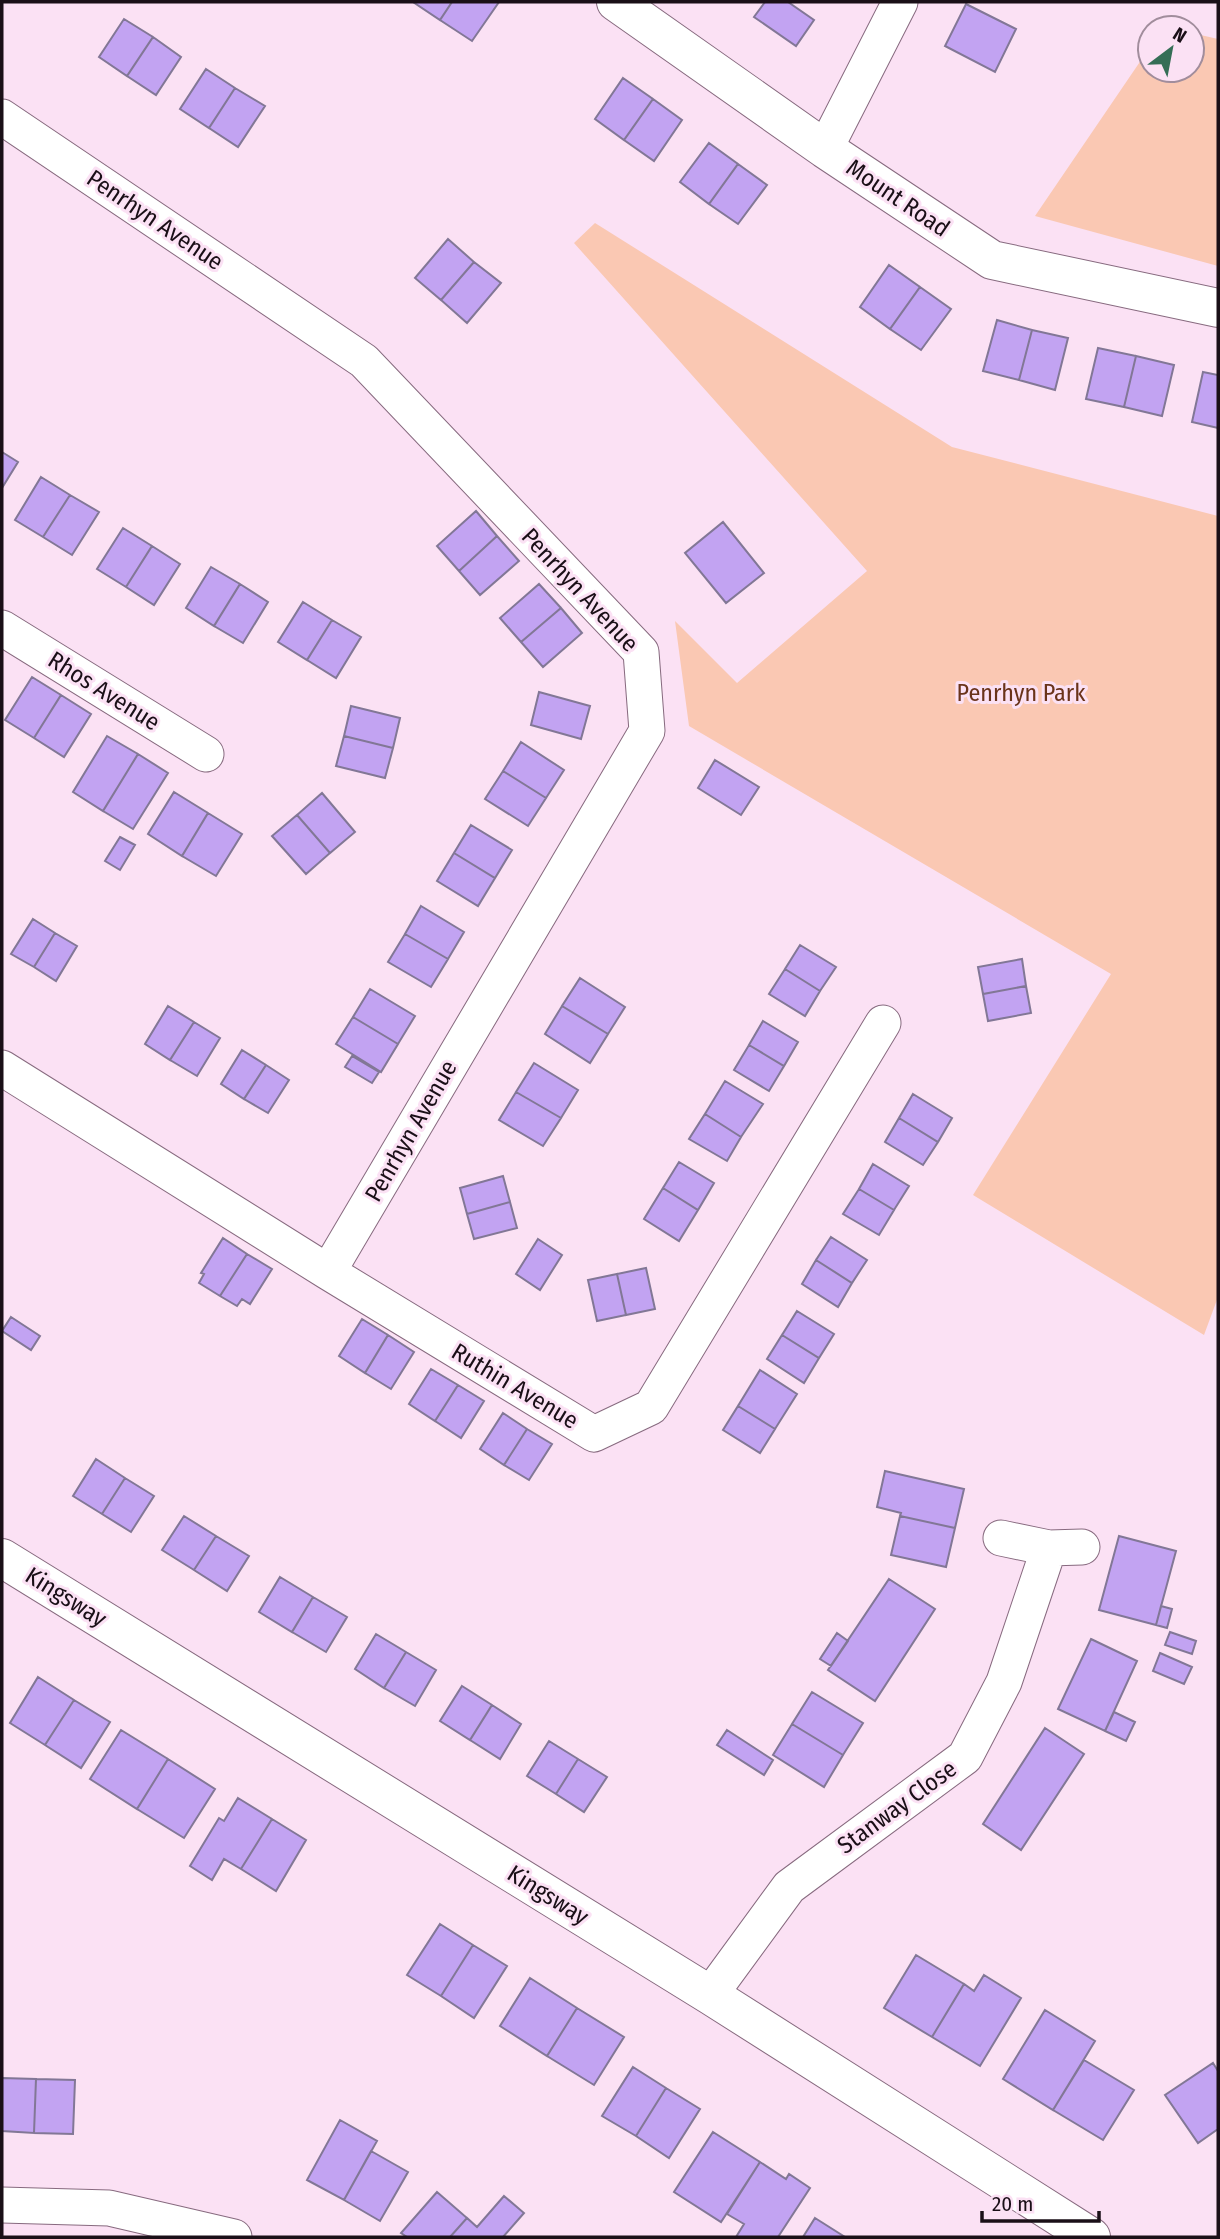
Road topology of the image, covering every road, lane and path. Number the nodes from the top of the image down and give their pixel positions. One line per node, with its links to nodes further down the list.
1 (616, 2): 4 (street, Mount Road)
2 (900, 2): 4 (street)
3 (2, 117): 10 (street, Penrhyn Avenue)
4 (825, 149): 5 (street, Mount Road)
5 (1218, 308)
6 (2, 628): 7 (street, Rhos Avenue)
7 (206, 754)
8 (882, 1023): 10 (street, Ruthin Avenue)
9 (5, 1079): 10 (street, Ruthin Avenue)
10 (328, 1272)
11 (1000, 1538): 13 (street, Stanway Close)
12 (2, 1558): 13 (street, Kingsway)
13 (710, 1995): 16 (street, Kingsway)
14 (2, 2205): 15 (street)
15 (234, 2237)
16 (1091, 2237)

